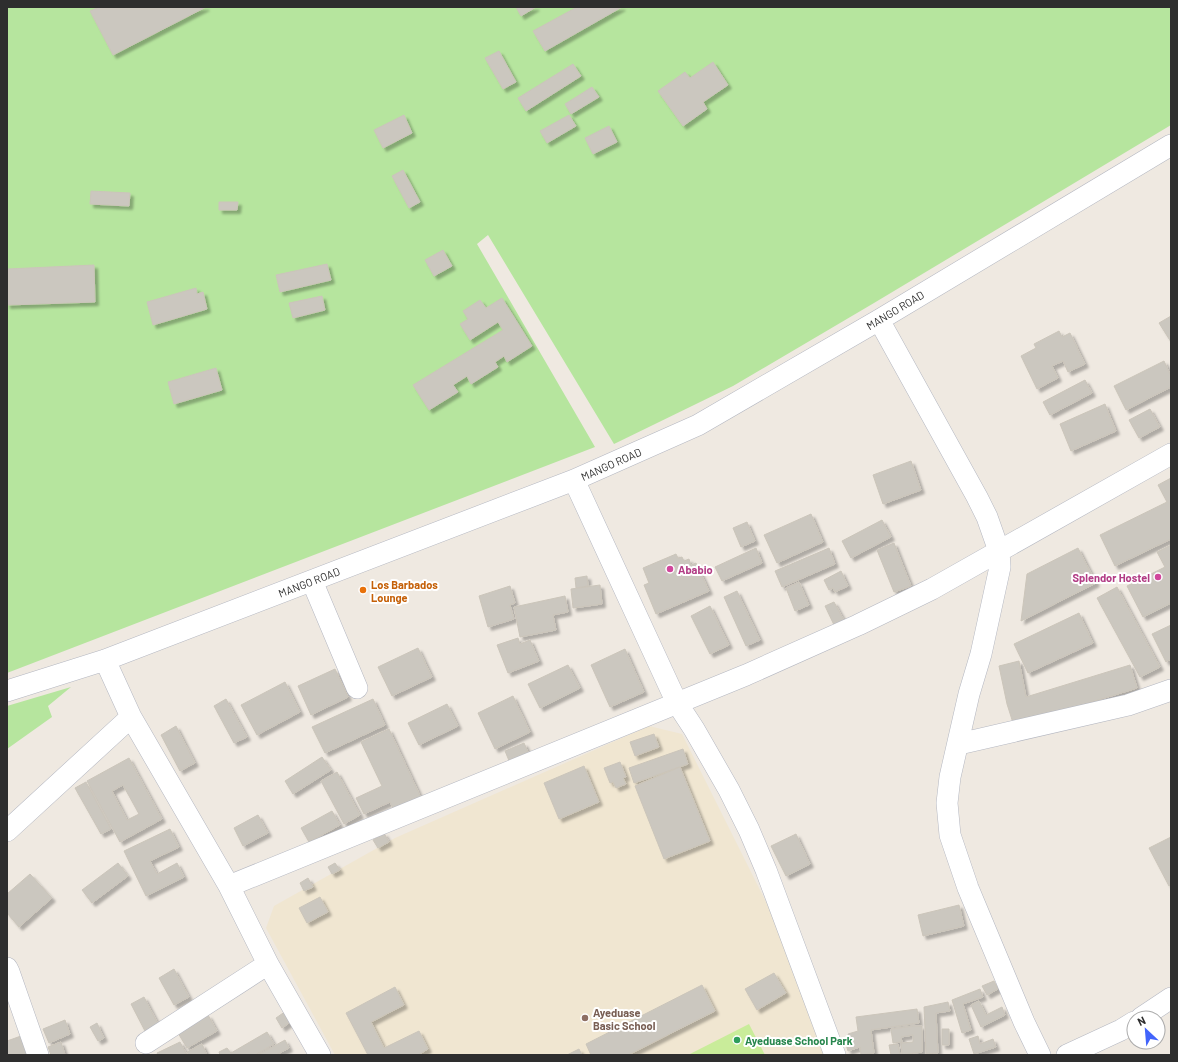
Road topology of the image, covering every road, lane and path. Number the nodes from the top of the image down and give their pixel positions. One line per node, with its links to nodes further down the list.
1 (1171, 145): 2 (street, MANGO ROAD)
2 (879, 320): 4 (street, MANGO ROAD); 5 (street)
3 (1171, 454): 5 (street)
4 (574, 480): 6 (street, MANGO ROAD); 11 (street)
5 (999, 551): 11 (street); 13 (street)
6 (312, 581): 7 (street, MANGO ROAD); 8 (street)
7 (105, 660): 10 (street, MANGO ROAD); 12 (street)
8 (356, 688)
9 (1171, 690): 13 (street)
10 (7, 691)
11 (677, 703): 15 (street); 24 (street)
12 (131, 717): 14 (street); 15 (street)
13 (959, 744): 25 (street)
14 (7, 831)
15 (229, 886): 16 (street)
16 (268, 964): 21 (street); 23 (street)
17 (7, 968): 22 (street)
18 (1171, 998): 19 (street)
19 (1153, 1010)
20 (1126, 1027): 26 (street)
21 (146, 1043)
22 (38, 1055)
23 (320, 1055)
24 (835, 1055)
25 (1040, 1055)
26 (1067, 1055)

